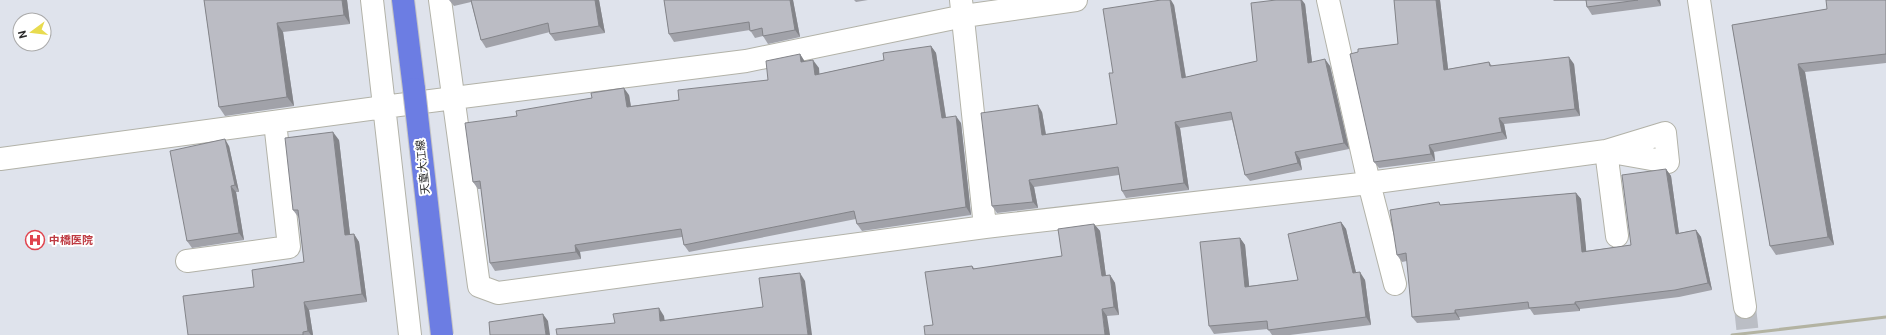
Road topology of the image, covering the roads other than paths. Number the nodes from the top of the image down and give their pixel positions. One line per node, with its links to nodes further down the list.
1 (372, 0): 9 (street)
2 (403, 0): 19 (main road, 天童大江線, bridge)
3 (440, 0): 8 (street)
4 (1076, 0): 7 (street)
5 (1328, 0): 12 (street)
6 (1699, 0): 17 (street)
7 (962, 8): 8 (street); 13 (street)
8 (454, 98): 9 (street); 13 (street)
9 (385, 108): 10 (street); 18 (street)
10 (276, 122): 11 (street); 15 (street)
11 (0, 158)
12 (1369, 183): 13 (street); 14 (street); 16 (street)
13 (985, 227)
14 (1617, 236)
15 (187, 261)
16 (1395, 284)
17 (1745, 307)
18 (410, 335)
19 (442, 335)

